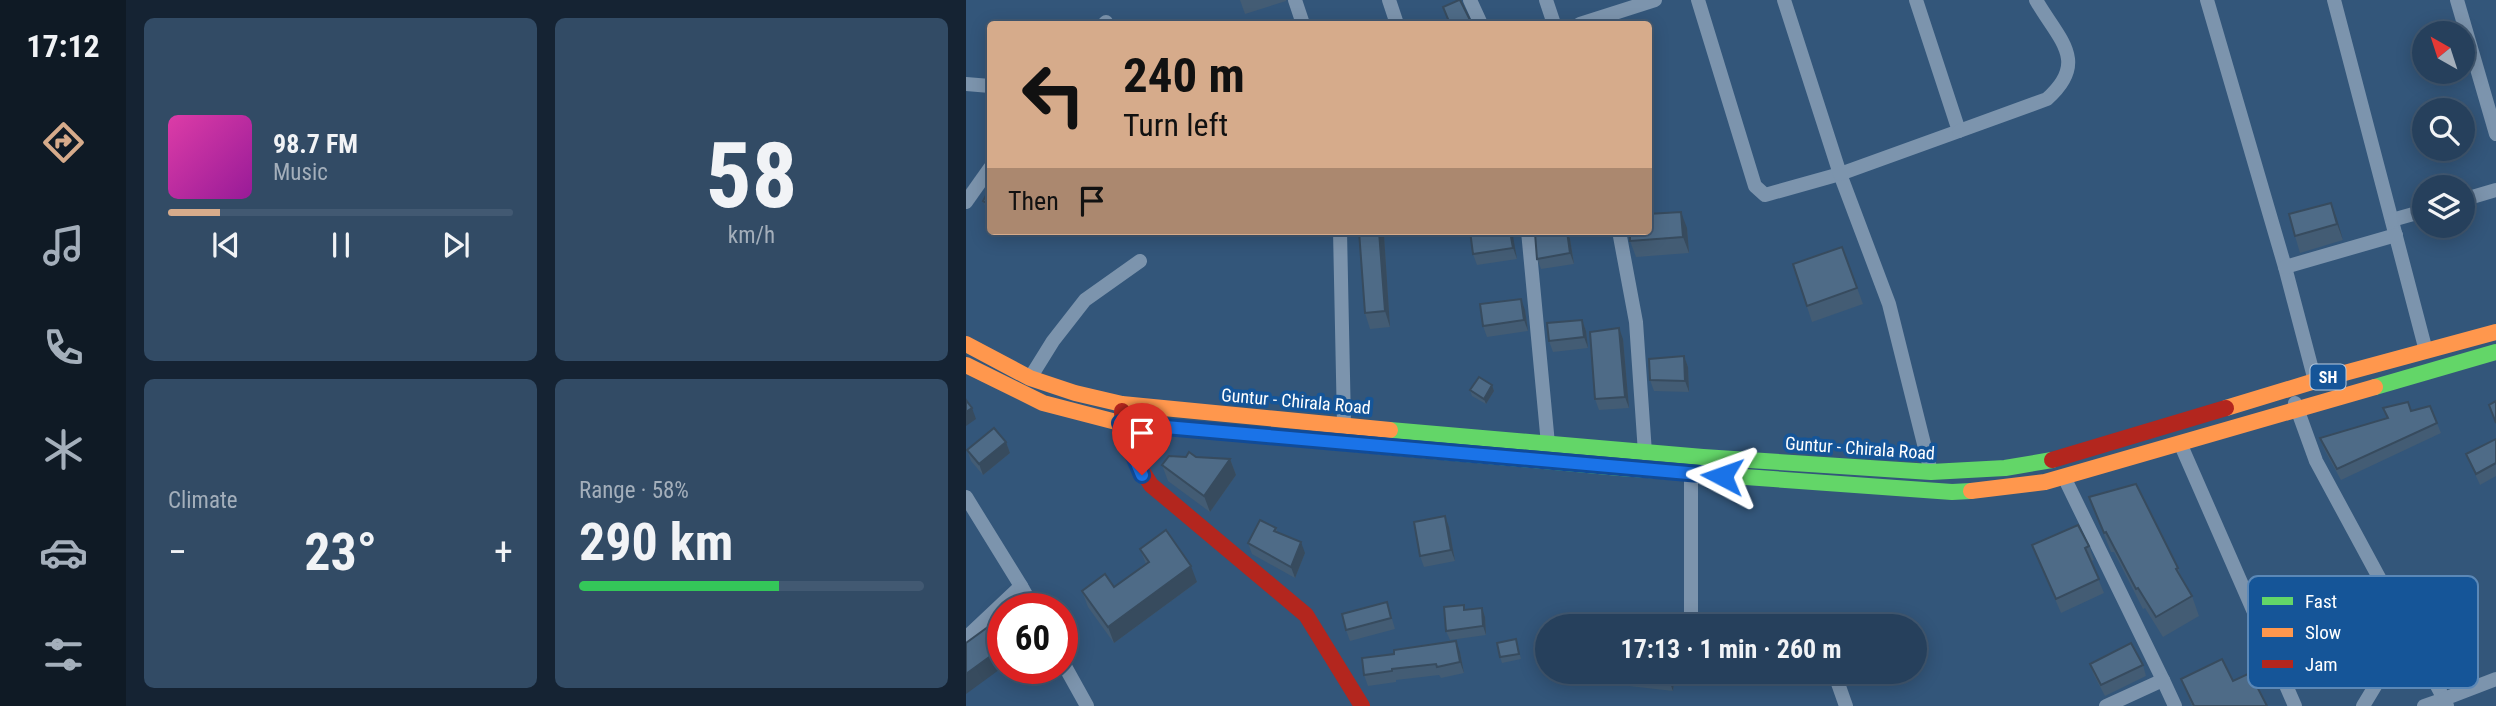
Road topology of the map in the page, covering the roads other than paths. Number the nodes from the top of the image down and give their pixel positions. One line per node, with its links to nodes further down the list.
1 (1296, 0): 13 (street)
2 (1390, 0): 14 (street)
3 (1470, 0): 15 (street)
4 (1546, 0): 16 (street)
5 (1655, 0): 17 (street)
6 (1698, 0): 23 (street)
7 (1784, 0): 23 (street)
8 (1916, 0): 20 (street)
9 (2036, 0): 20 (street)
10 (2207, 0): 34 (street)
11 (2334, 0): 28 (street)
12 (2457, 0): 21 (street)
13 (1302, 21)
14 (1396, 21)
15 (1479, 21)
16 (1553, 21)
17 (1589, 21)
18 (966, 84): 19 (street)
19 (987, 86)
20 (1959, 131): 23 (street)
21 (2496, 134)
22 (987, 171): 26 (street)
23 (1840, 174): 50 (street)
24 (2496, 190): 25 (street)
25 (2475, 196)
26 (966, 202)
27 (2412, 214): 28 (street)
28 (2392, 220): 32 (street)
29 (1340, 235): 46 (street)
30 (1528, 235): 48 (street)
31 (1620, 235): 49 (street)
32 (2396, 235): 34 (street); 37 (street)
33 (1140, 261): 40 (street)
34 (2286, 267): 41 (street)
35 (2496, 332): 37 (main road, Guntur - Chirala Road / SH)
36 (966, 344): 40 (main road, Guntur - Chirala Road / SH)
37 (2426, 351): 41 (main road, Guntur - Chirala Road / SH)
38 (2496, 352): 44 (main road, SH)
39 (966, 365): 45 (main road, SH)
40 (1030, 378): 43 (main road, Guntur - Chirala Road / SH)
41 (2315, 381): 42 (main road, Guntur - Chirala Road / SH)
42 (2291, 388): 44 (street); 50 (main road, Guntur - Chirala Road / SH)
43 (1122, 404): 45 (main road); 46 (main road, Guntur - Chirala Road / SH)
44 (2296, 408): 47 (main road, SH); 54 (street)
45 (1120, 423): 51 (main road, SH); 70 (main road)
46 (1344, 424): 48 (main road, Guntur - Chirala Road / SH)
47 (2180, 443): 52 (main road, SH); 57 (street)
48 (1548, 444): 49 (main road, Guntur - Chirala Road / SH)
49 (1645, 453): 50 (main road, Guntur - Chirala Road / SH)
50 (1931, 472)
51 (1691, 473): 52 (main road, SH); 58 (street)
52 (2064, 477): 60 (street)
53 (966, 497): 55 (street)
54 (2376, 576)
55 (1021, 586): 56 (street); 59 (street)
56 (1025, 593)
57 (2248, 599)
58 (1691, 614)
59 (966, 638)
60 (2163, 680): 72 (street); 73 (street)
61 (2496, 680): 67 (street)
62 (1075, 684): 69 (street)
63 (1838, 684): 71 (street)
64 (2287, 688): 74 (street)
65 (2374, 688): 75 (street)
66 (2477, 688): 68 (street)
67 (2478, 688)
68 (2445, 702): 76 (street)
69 (1087, 706)
70 (1362, 706)
71 (1846, 706)
72 (2106, 706)
73 (2175, 706)
74 (2295, 706)
75 (2363, 706)
76 (2424, 706)

